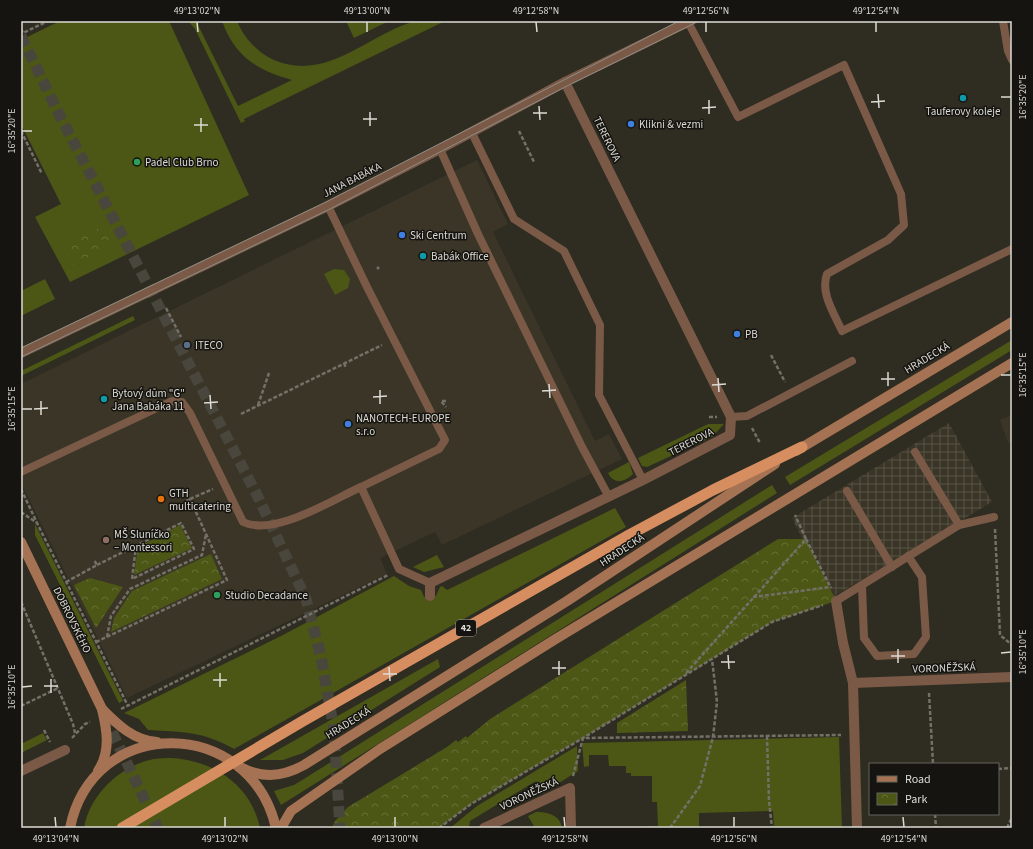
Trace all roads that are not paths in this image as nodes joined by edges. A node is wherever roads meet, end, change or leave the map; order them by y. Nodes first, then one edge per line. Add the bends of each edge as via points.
1 (1003, 21) edge
2 (689, 22) edge
3 (1012, 60) edge
4 (566, 82) junction
5 (472, 133) junction
6 (440, 149) junction
7 (328, 206) junction
8 (1012, 249) edge
9 (1012, 322) edge
10 (21, 352) edge
11 (852, 362) dead end
12 (1012, 363) edge
13 (731, 418) junction
14 (802, 447) junction
15 (915, 452) dead end
16 (21, 472) edge
17 (643, 480) junction
18 (361, 487) junction
19 (848, 491) dead end
20 (609, 497) junction
21 (994, 517) road end
22 (960, 525) junction
23 (21, 542) edge
24 (908, 556) junction
25 (892, 567) junction
26 (430, 583) junction
27 (862, 586) junction
28 (430, 596) dead end
29 (836, 601) joint
30 (1012, 677) edge
31 (853, 683) junction
32 (102, 709) junction
33 (165, 742) junction
34 (65, 750) dead end
35 (240, 767) junction
36 (21, 771) edge
37 (91, 782) junction
38 (70, 828) edge
39 (122, 828) edge
40 (276, 828) edge
41 (281, 828) edge
42 (484, 828) edge
43 (571, 828) edge
44 (857, 828) edge

1 - 3 lane
2 - 4 street, JANA BABÁKA
2 - 8 lane via 738,117 844,65 901,194 904,225 888,240 827,274 824,283 825,293 842,331
4 - 5 street, JANA BABÁKA
4 - 13 street, TEREROVA
5 - 6 street, JANA BABÁKA
5 - 17 lane via 514,219 564,251 600,325 599,395
6 - 7 street, JANA BABÁKA
6 - 20 lane via 478,234
7 - 10 street, JANA BABÁKA
7 - 18 lane via 445,440 439,449
9 - 14 main road, HRADECKÁ
11 - 13 lane via 747,416
12 - 41 main road via 561,636 380,749 291,811
13 - 17 street, TEREROVA via 730,435
14 - 35 main road, HRADECKÁ via 567,601 304,765 285,774 268,776 256,775
14 - 39 highway, 42 via 713,490 629,535 303,721
15 - 22 lane
16 - 18 lane via 172,401 182,402 190,413 243,522 259,526 282,524
17 - 20 street, TEREROVA
18 - 26 lane via 399,569
19 - 25 lane
20 - 26 street, TEREROVA
21 - 22 lane
22 - 24 lane
23 - 32 main road, DOBROVSKÉHO
24 - 25 lane
24 - 27 lane via 922,577 926,637 914,654 877,656 864,638
25 - 27 lane
26 - 28 street
27 - 29 lane
29 - 31 street
30 - 31 street, VORONĚŽSKÁ
31 - 44 street
32 - 33 main road, DOBROVSKÉHO via 130,734 150,741
32 - 37 main road, DOBROVSKÉHO via 107,745 101,767
33 - 35 main road via 202,746
33 - 37 main road via 138,748 125,754 104,768
34 - 36 street
35 - 40 main road via 252,778 263,795
37 - 38 main road via 75,809
42 - 43 street, VORONĚŽSKÁ via 570,788

